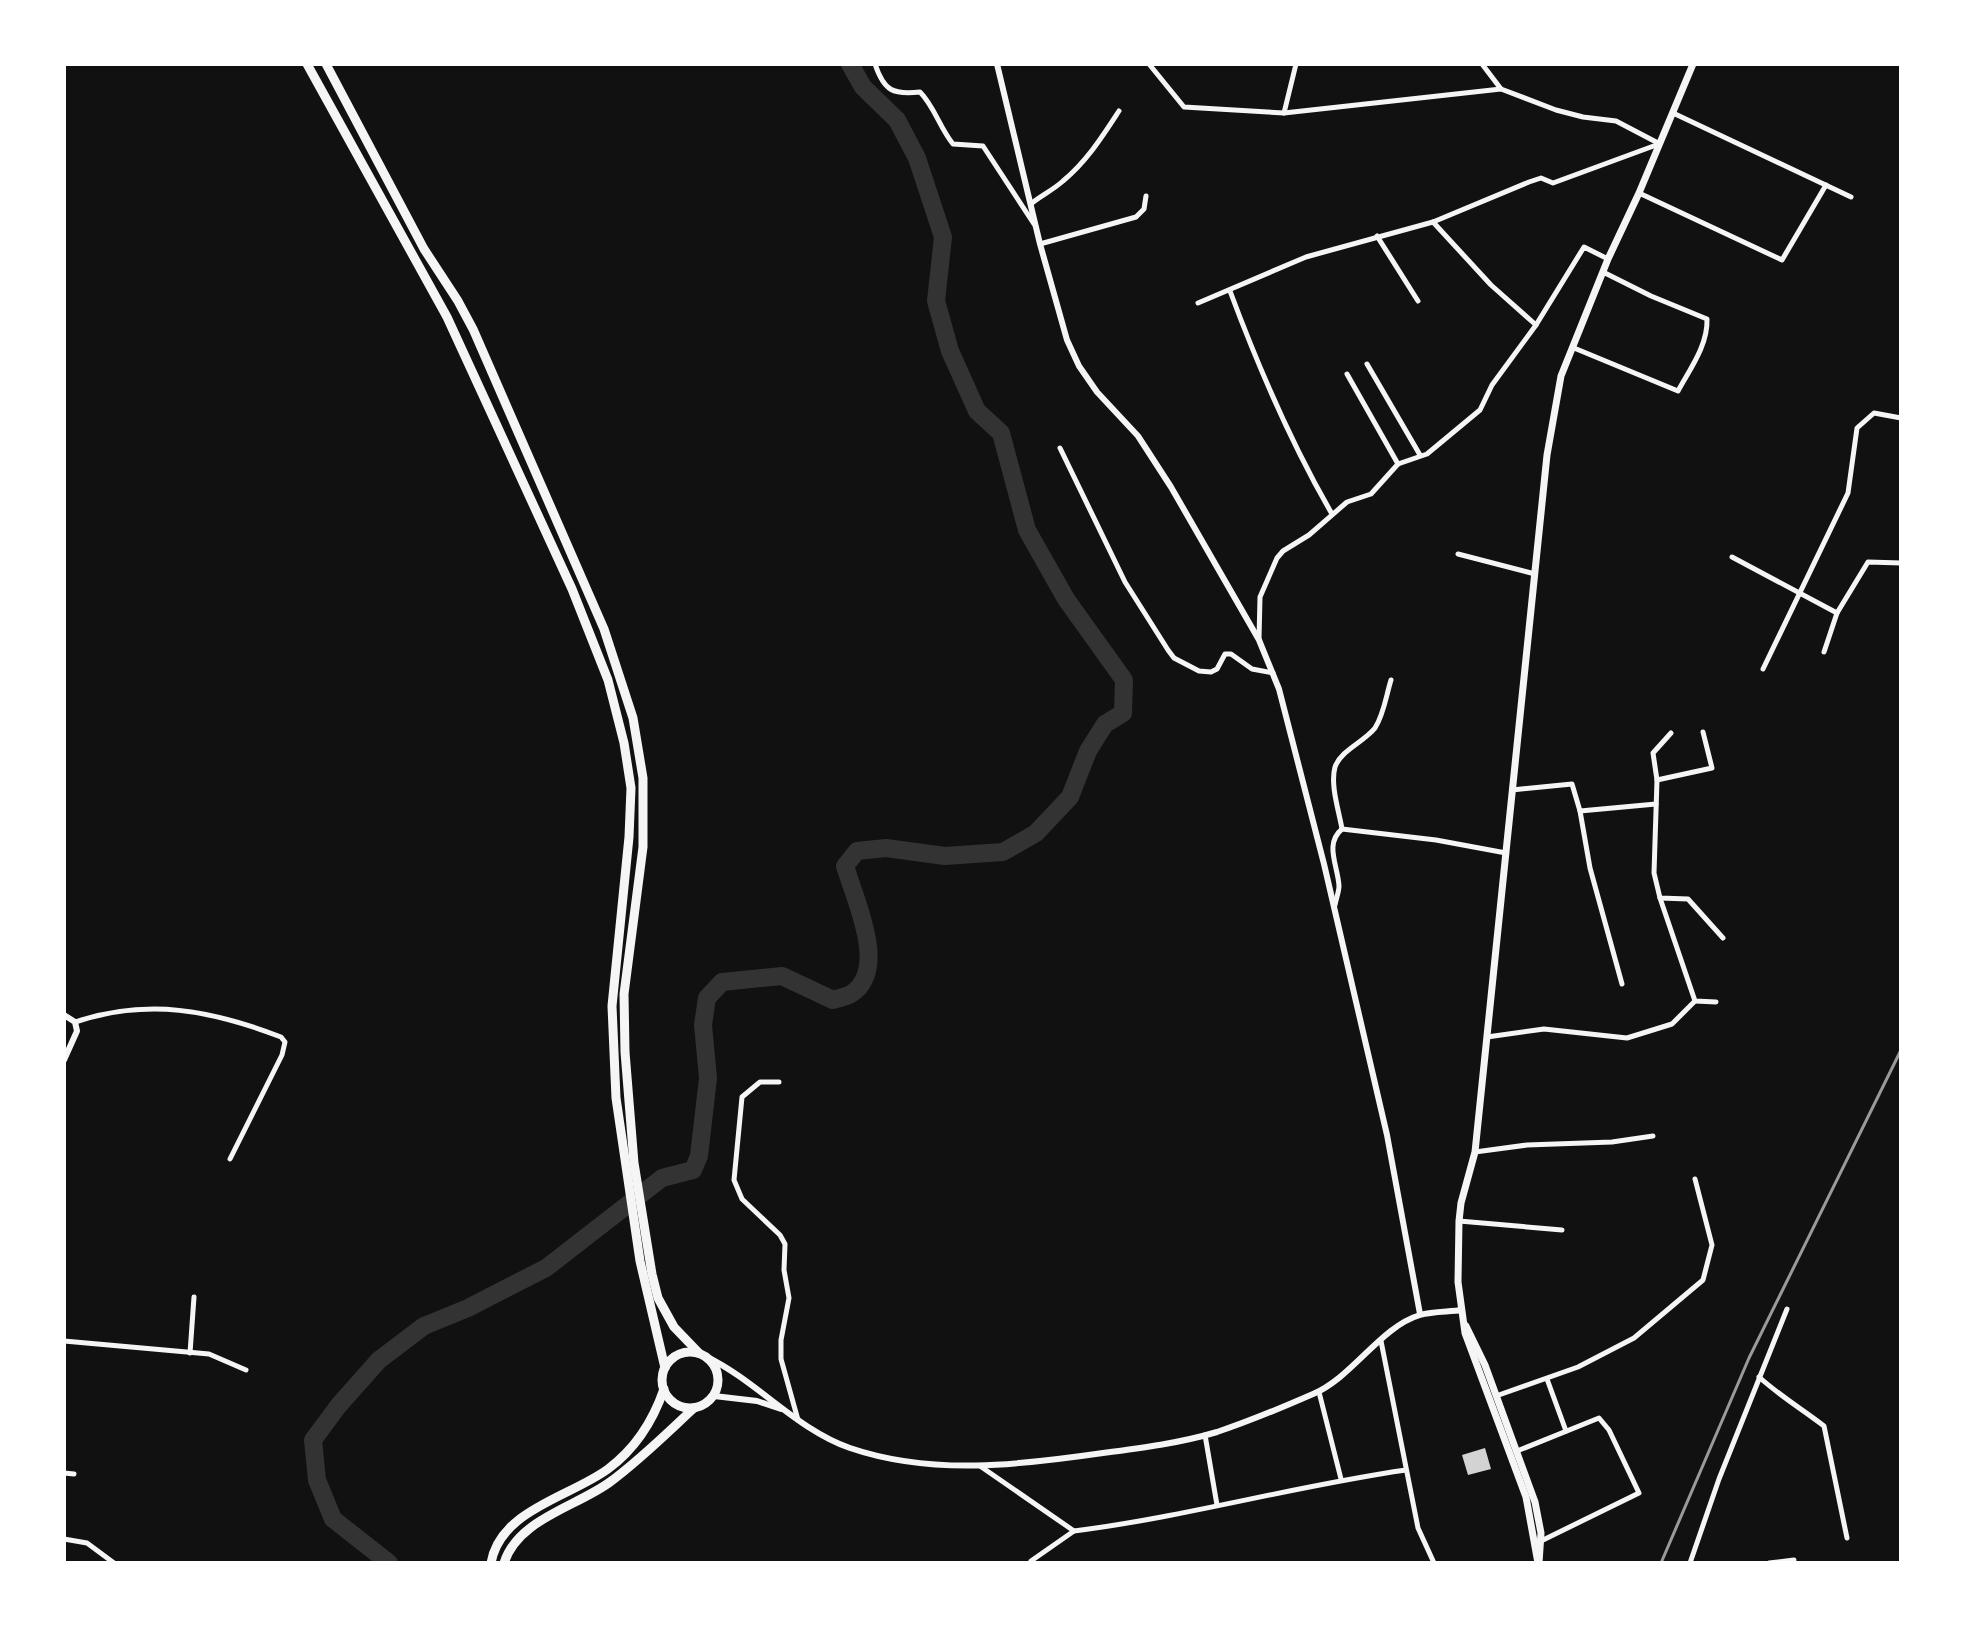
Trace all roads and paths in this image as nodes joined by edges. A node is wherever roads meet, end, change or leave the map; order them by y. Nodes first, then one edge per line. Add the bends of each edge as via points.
1 (307, 64) edge
2 (326, 64) edge
3 (875, 64) edge
4 (997, 64) edge
5 (1149, 64) edge
6 (1296, 64) edge
7 (1482, 64) edge
8 (1693, 64) edge
9 (1501, 89) junction
10 (1119, 111) dead end
11 (1284, 113) junction
12 (1673, 113) junction
13 (1659, 143) junction
14 (1826, 185) junction
15 (1639, 193) junction
16 (1146, 196) dead end
17 (1851, 197) dead end
18 (1032, 203) junction
19 (1433, 222) junction
20 (1035, 226) junction
21 (1377, 236) junction
22 (1040, 244) junction
23 (1608, 259) junction
24 (1603, 272) junction
25 (1230, 291) junction
26 (1418, 301) dead end
27 (1198, 303) dead end
28 (1536, 325) junction
29 (1574, 348) junction
30 (1367, 364) dead end
31 (1347, 374) dead end
32 (1901, 418) edge
33 (1060, 448) dead end
34 (1420, 455) junction
35 (1398, 464) junction
36 (1332, 514) junction
37 (1458, 554) dead end
38 (1732, 557) dead end
39 (1901, 563) edge
40 (1536, 574) junction
41 (1800, 592) junction
42 (1837, 613) junction
43 (1259, 640) junction
44 (1824, 652) dead end
45 (1763, 669) dead end
46 (1273, 673) junction
47 (1391, 680) dead end
48 (1703, 732) dead end
49 (1671, 733) dead end
50 (1657, 780) junction
51 (1512, 790) junction
52 (1656, 804) junction
53 (1580, 811) junction
54 (1342, 829) junction
55 (1506, 853) junction
56 (1660, 898) junction
57 (1333, 909) junction
58 (1723, 938) dead end
59 (1622, 984) dead end
60 (1695, 1001) junction
61 (1716, 1002) dead end
62 (64, 1015) edge
63 (75, 1022) junction
64 (1487, 1037) junction
65 (64, 1060) edge
66 (779, 1082) dead end
67 (1653, 1136) dead end
68 (1475, 1152) junction
69 (230, 1159) dead end
70 (1695, 1179) dead end
71 (632, 1181) junction
72 (636, 1210) junction
73 (1459, 1221) junction
74 (1562, 1230) dead end
75 (194, 1297) dead end
76 (1787, 1309) dead end
77 (1462, 1310) junction
78 (1420, 1314) junction
79 (1465, 1324) junction
80 (64, 1341) edge
81 (1381, 1341) junction
82 (190, 1353) junction
83 (703, 1355) junction
84 (665, 1368) junction
85 (246, 1370) dead end
86 (1759, 1377) junction
87 (1547, 1379) junction
88 (664, 1389) junction
89 (1319, 1392) junction
90 (714, 1396) junction
91 (1496, 1396) junction
92 (694, 1408) junction
93 (785, 1411) junction
94 (798, 1420) junction
95 (1566, 1431) junction
96 (1205, 1435) junction
97 (1517, 1451) junction
98 (979, 1466) junction
99 (1406, 1470) junction
100 (64, 1473) edge
101 (74, 1474) dead end
102 (1341, 1479) junction
103 (1217, 1505) junction
104 (1074, 1531) junction
105 (1847, 1538) dead end
106 (64, 1539) edge
107 (1541, 1541) junction
108 (1794, 1560) dead end
109 (1031, 1561) edge
110 (114, 1563) edge
111 (491, 1563) edge
112 (504, 1563) edge
113 (1434, 1563) edge
114 (1539, 1563) edge
115 (1690, 1563) edge
116 (1769, 1563) edge

1 - 71 highway via 447,317 608,680 631,788 612,1029 616,1098
2 - 71 highway via 424,249 473,329 625,689 640,753 644,810 624,1007
3 - 20 street via 885,85 899,94 920,92 926,98 953,144 983,146
4 - 18 street
5 - 11 street via 1184,107
6 - 11 street
7 - 9 street
8 - 12 main road
9 - 11 street
9 - 13 street via 1556,110 1616,121
10 - 18 street via 1093,151
12 - 13 main road
12 - 14 street
13 - 15 main road
13 - 19 street via 1553,183 1541,178 1529,182
14 - 15 street via 1782,260
14 - 17 street
15 - 23 main road
16 - 22 street via 1136,217
18 - 20 street
19 - 21 street
19 - 28 street
20 - 22 street
21 - 25 street via 1306,257
21 - 26 street
22 - 43 street via 1079,366 1138,436
23 - 24 main road
23 - 28 street via 1584,247
24 - 29 main road
24 - 29 street via 1707,319 1699,353 1678,391
25 - 27 street
25 - 36 street via 1299,457
28 - 34 street via 1480,410
29 - 40 main road via 1561,376 1547,455
30 - 34 street
31 - 35 street
32 - 41 street via 1874,413 1857,428 1848,493
33 - 46 street via 1125,582 1174,658 1211,672 1225,654 1231,654 1252,669
34 - 35 street
35 - 36 street via 1371,494
36 - 43 street via 1277,558 1260,597
37 - 40 street
38 - 41 street
39 - 42 street via 1868,562
40 - 51 main road
41 - 42 street
41 - 45 street
42 - 44 street
43 - 46 street
46 - 57 street
47 - 54 street via 1374,729 1336,766
48 - 50 street via 1712,768
49 - 50 street via 1653,753
50 - 52 street
51 - 53 street via 1572,784
51 - 55 main road
52 - 53 street
52 - 56 street via 1654,873
53 - 59 street
54 - 55 street
54 - 57 street via 1332,844 1339,885
55 - 64 main road
56 - 58 street via 1688,899
56 - 60 street
57 - 78 street via 1387,1135
60 - 61 street
60 - 64 street via 1672,1024 1627,1038 1544,1029
62 - 63 street
63 - 65 street via 77,1031
63 - 69 street via 165,1007 281,1037 282,1055
64 - 68 main road
66 - 94 street via 760,1082 742,1097 734,1180 742,1199 785,1244 789,1304 780,1350
67 - 68 street
68 - 73 main road
70 - 87 street via 1712,1245 1703,1280 1634,1338
71 - 72 highway
72 - 83 highway via 658,1298 674,1327
72 - 84 highway via 644,1283
73 - 74 street
73 - 77 main road
75 - 82 street
76 - 86 street
77 - 78 street
77 - 79 main road
78 - 81 street
79 - 91 main road
79 - 114 main road via 1470,1352 1526,1497
80 - 82 street
81 - 89 street
81 - 99 street
82 - 85 street via 209,1354
83 - 84 highway via 683,1352
83 - 90 highway via 717,1371
83 - 93 street via 763,1391
84 - 88 highway
86 - 105 street via 1824,1426
86 - 115 street
87 - 91 street
87 - 95 street
88 - 92 highway via 676,1404
88 - 111 highway via 643,1433 623,1456 584,1485 514,1523
89 - 96 street
89 - 102 street
90 - 92 highway
90 - 93 street
91 - 97 main road
92 - 112 highway via 608,1484 527,1530 510,1547
93 - 94 street
94 - 98 street via 821,1435 877,1455
95 - 97 street
95 - 107 street via 1599,1418 1639,1493
96 - 98 street via 1051,1461
96 - 103 street
97 - 107 main road
98 - 104 street
99 - 102 street
99 - 113 street via 1418,1528
100 - 101 street
102 - 103 street
103 - 104 street
104 - 109 street
106 - 110 street via 87,1543
107 - 114 main road
108 - 116 street

